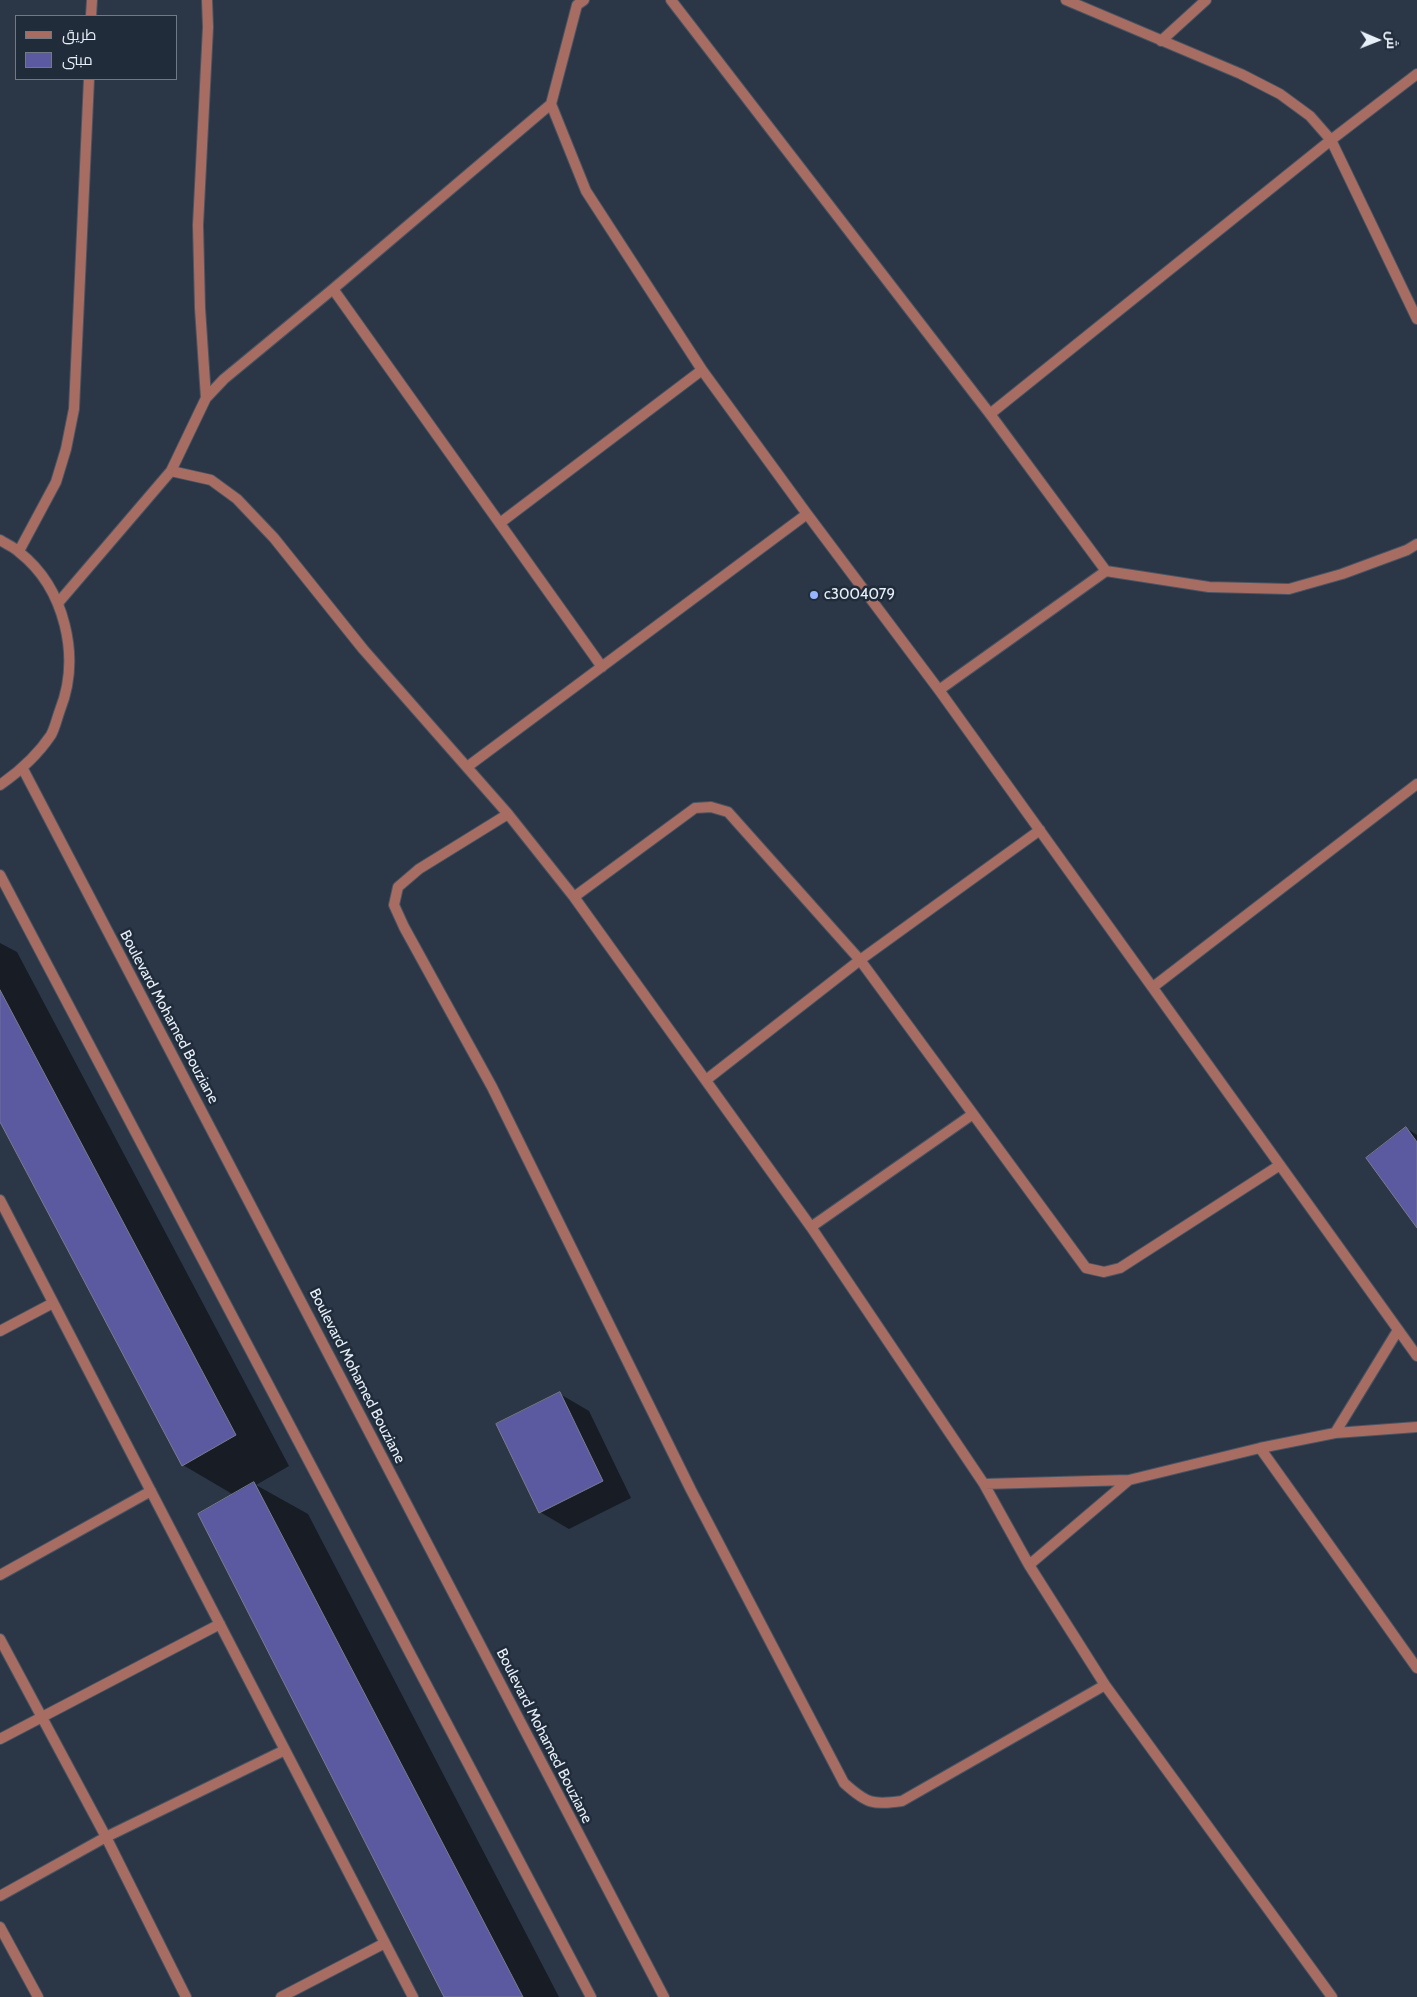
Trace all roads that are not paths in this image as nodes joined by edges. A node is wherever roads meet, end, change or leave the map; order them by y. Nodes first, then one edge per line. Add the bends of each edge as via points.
1 (92, 0) edge
2 (207, 0) edge
3 (671, 0) edge
4 (1066, 0) edge
5 (1206, 0) edge
6 (580, 2) edge
7 (91, 15) edge
8 (1161, 41) junction
9 (1417, 74) edge
10 (89, 80) edge
11 (551, 104) junction
12 (1332, 140) junction
13 (334, 289) junction
14 (1417, 319) edge
15 (702, 370) junction
16 (206, 398) junction
17 (990, 414) junction
18 (171, 471) junction
19 (807, 514) junction
20 (500, 524) junction
21 (0, 540) edge
22 (1417, 544) edge
23 (19, 551) junction
24 (1106, 571) junction
25 (58, 603) junction
26 (602, 667) junction
27 (939, 690) junction
28 (467, 767) junction
29 (23, 769) junction
30 (1417, 784) edge
31 (0, 785) edge
32 (508, 814) junction
33 (1040, 830) junction
34 (0, 875) edge
35 (574, 897) junction
36 (860, 960) junction
37 (1153, 987) junction
38 (706, 1080) junction
39 (973, 1114) junction
40 (1280, 1165) junction
41 (0, 1200) edge
42 (810, 1227) junction
43 (53, 1303) junction
44 (1398, 1330) junction
45 (0, 1331) edge
46 (1417, 1356) edge
47 (1417, 1427) edge
48 (1335, 1433) junction
49 (1260, 1448) junction
50 (1130, 1480) junction
51 (984, 1484) junction
52 (151, 1491) junction
53 (1029, 1565) junction
54 (0, 1575) edge
55 (220, 1624) junction
56 (0, 1639) edge
57 (1417, 1668) edge
58 (1104, 1685) junction
59 (42, 1718) junction
60 (0, 1739) edge
61 (285, 1750) junction
62 (106, 1837) junction
63 (0, 1896) edge
64 (0, 1927) edge
65 (385, 1943) junction
66 (38, 1997) edge
67 (186, 1997) edge
68 (281, 1997) edge
69 (413, 1997) edge
70 (591, 1997) edge
71 (664, 1997) edge
72 (1332, 1997) edge

1 - 7 street
2 - 16 street via 198,225
3 - 17 street
4 - 8 street
5 - 8 street
6 - 11 street
8 - 12 street via 1280,94 1310,116
9 - 12 street
10 - 23 street via 74,409 56,482
11 - 13 street
11 - 15 street via 586,191
12 - 14 street
12 - 17 street
13 - 16 street via 224,379
13 - 20 street
15 - 19 street
15 - 20 street
16 - 18 street
17 - 24 street
18 - 25 street
18 - 28 street via 211,480 237,499 274,538 363,649
19 - 26 street
19 - 27 street
20 - 26 street
21 - 23 street
22 - 24 street via 1342,574 1289,589 1209,587
23 - 25 street via 48,584
24 - 27 street
25 - 29 street via 70,647 67,692 51,734
26 - 28 street
27 - 33 street
28 - 32 street
29 - 31 street
29 - 71 street, Boulevard Mohamed Bouziane
30 - 37 street
32 - 35 street
32 - 58 street via 418,869 398,887 394,905 492,1087 691,1490 844,1784 859,1797 877,1804 902,1801
33 - 36 street
33 - 37 street
34 - 70 street
35 - 36 street via 695,808 711,807 728,812
35 - 38 street
36 - 38 street
36 - 39 street
37 - 40 street
38 - 42 street
39 - 40 street via 1086,1268 1104,1272 1120,1268
39 - 42 street
40 - 44 street
41 - 43 street
42 - 51 street
43 - 45 street
43 - 52 street
44 - 46 street
44 - 48 street
47 - 48 street
48 - 49 street
49 - 50 street
49 - 57 street
50 - 51 street
50 - 53 street
51 - 53 street
52 - 54 street
52 - 55 street
53 - 58 street
55 - 59 street
55 - 61 street
56 - 59 street
58 - 72 street
59 - 60 street
59 - 62 street
61 - 62 street
61 - 65 street
62 - 63 street
62 - 67 street
64 - 66 street
65 - 68 street
65 - 69 street

